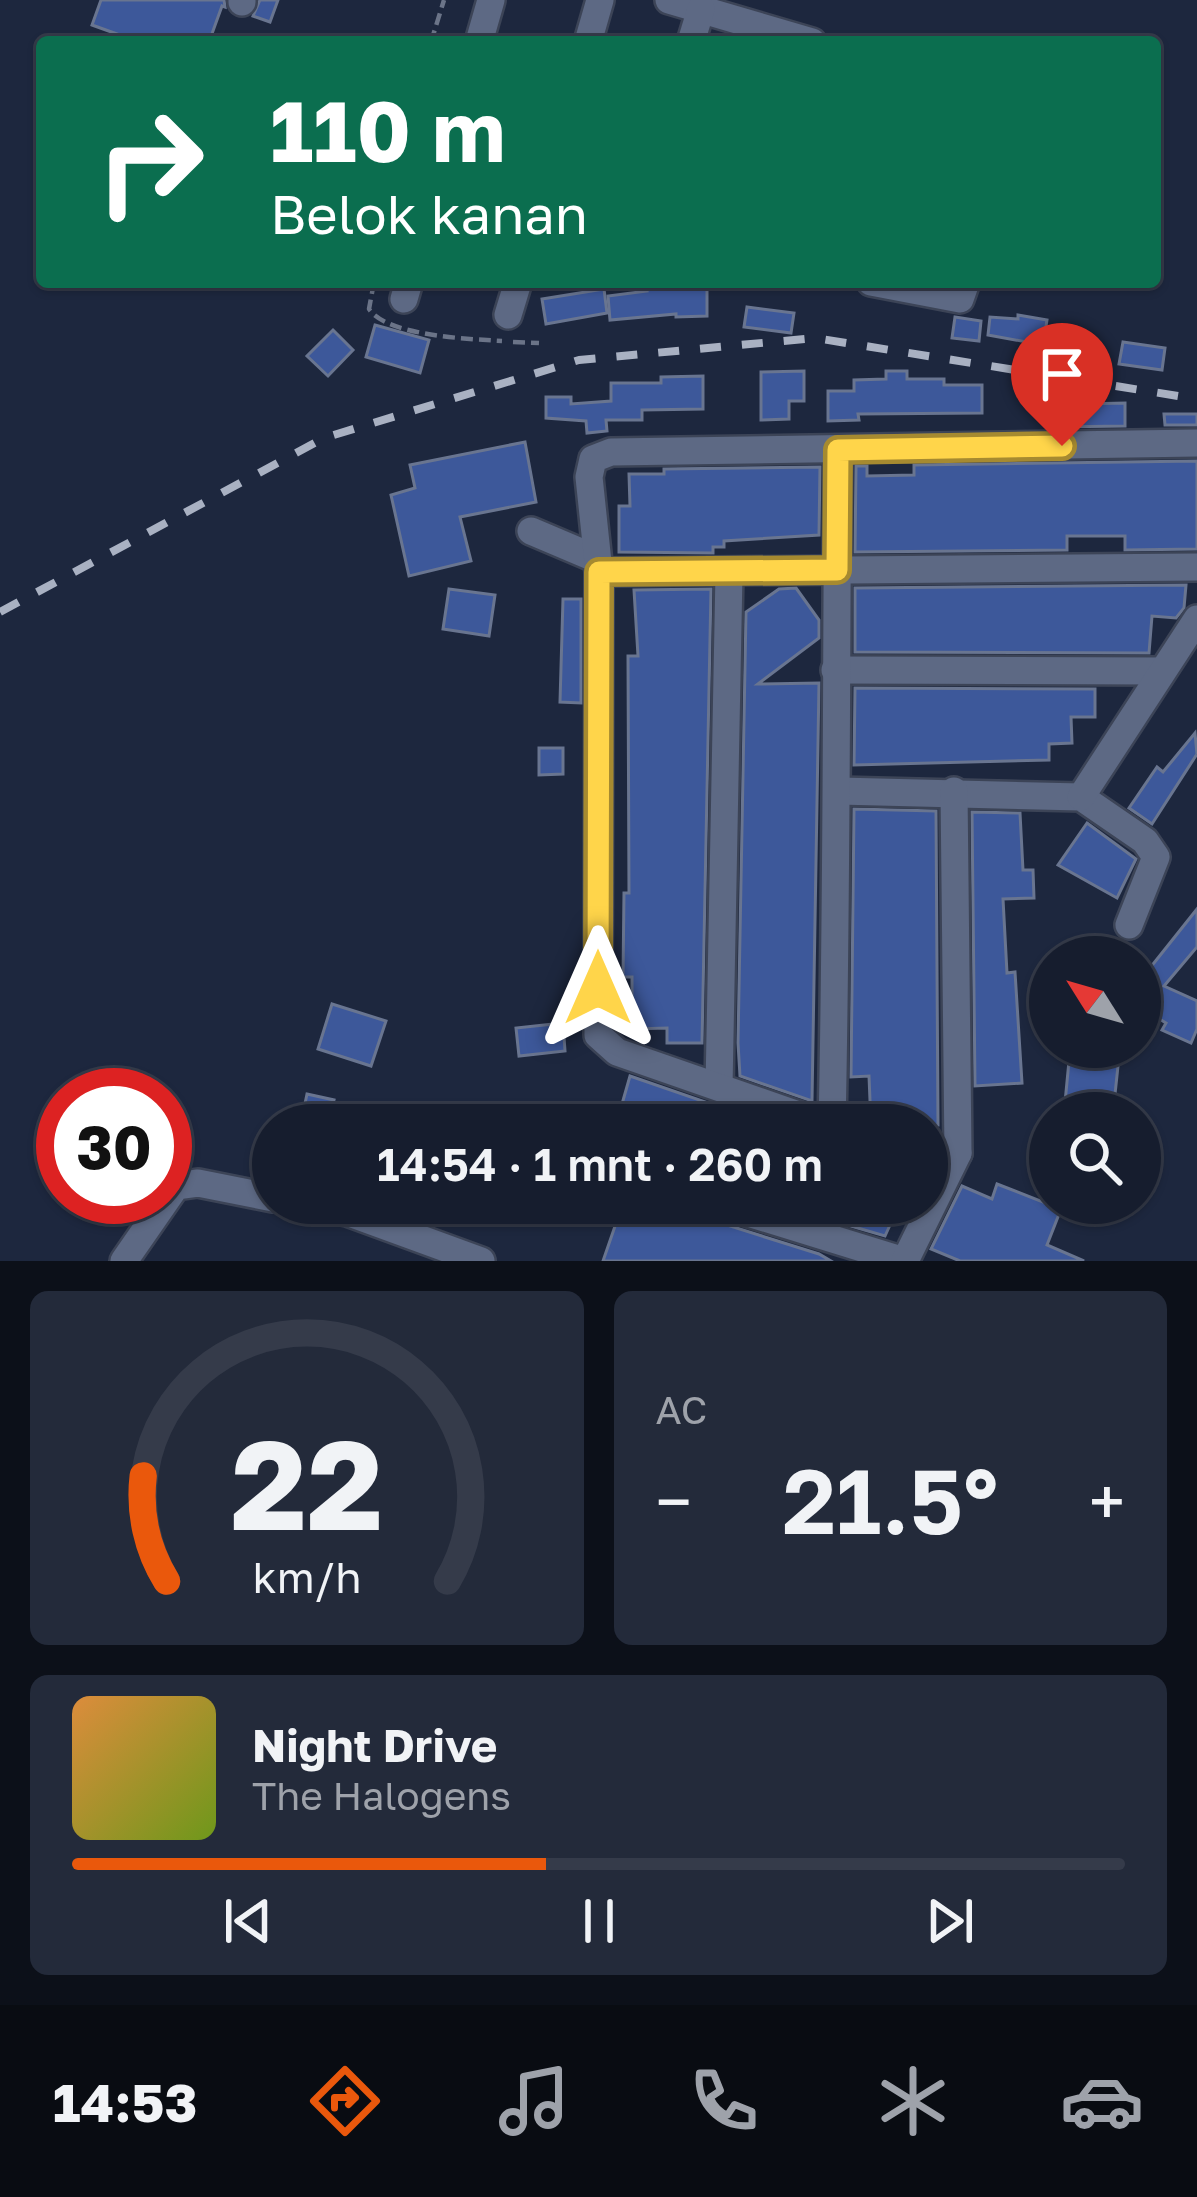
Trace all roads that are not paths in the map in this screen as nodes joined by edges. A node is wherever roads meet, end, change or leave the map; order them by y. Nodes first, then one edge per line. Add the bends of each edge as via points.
1 (491, 0) edge
2 (600, 0) edge
3 (669, 0) edge
4 (700, 9) junction
5 (481, 36) edge
6 (590, 36) edge
7 (693, 36) edge
8 (788, 36) edge
9 (516, 288) edge
10 (932, 288) edge
11 (963, 291) edge
12 (508, 315) dead end
13 (1197, 443) edge
14 (838, 450) junction
15 (531, 531) dead end
16 (598, 566) junction
17 (1197, 567) edge
18 (837, 570) junction
19 (729, 574) junction
20 (1197, 619) edge
21 (835, 670) junction
22 (1162, 671) junction
23 (839, 791) junction
24 (954, 791) junction
25 (1081, 797) junction
26 (1129, 925) dead end
27 (719, 1087) junction
28 (769, 1104) edge
29 (831, 1104) edge
30 (948, 1151) edge
31 (958, 1153) junction
32 (252, 1194) edge
33 (379, 1224) edge
34 (784, 1224) edge
35 (124, 1261) edge
36 (478, 1261) edge
37 (905, 1261) edge

1 - 5 street
2 - 6 street
3 - 4 street
4 - 7 street
4 - 8 street
9 - 12 street
10 - 11 street
13 - 14 street
14 - 16 street via 597,455 589,477
14 - 18 street
15 - 16 street
16 - 19 street
16 - 27 street via 598,1035 617,1052
17 - 18 street
18 - 19 street
18 - 21 street
19 - 27 street
20 - 22 street
21 - 22 street
21 - 23 street
22 - 25 street
23 - 24 street
23 - 29 street
24 - 25 street
24 - 31 street
25 - 26 street via 1156,857
27 - 28 street
30 - 31 street
31 - 37 street
32 - 35 street via 176,1186
33 - 36 street
34 - 37 street

